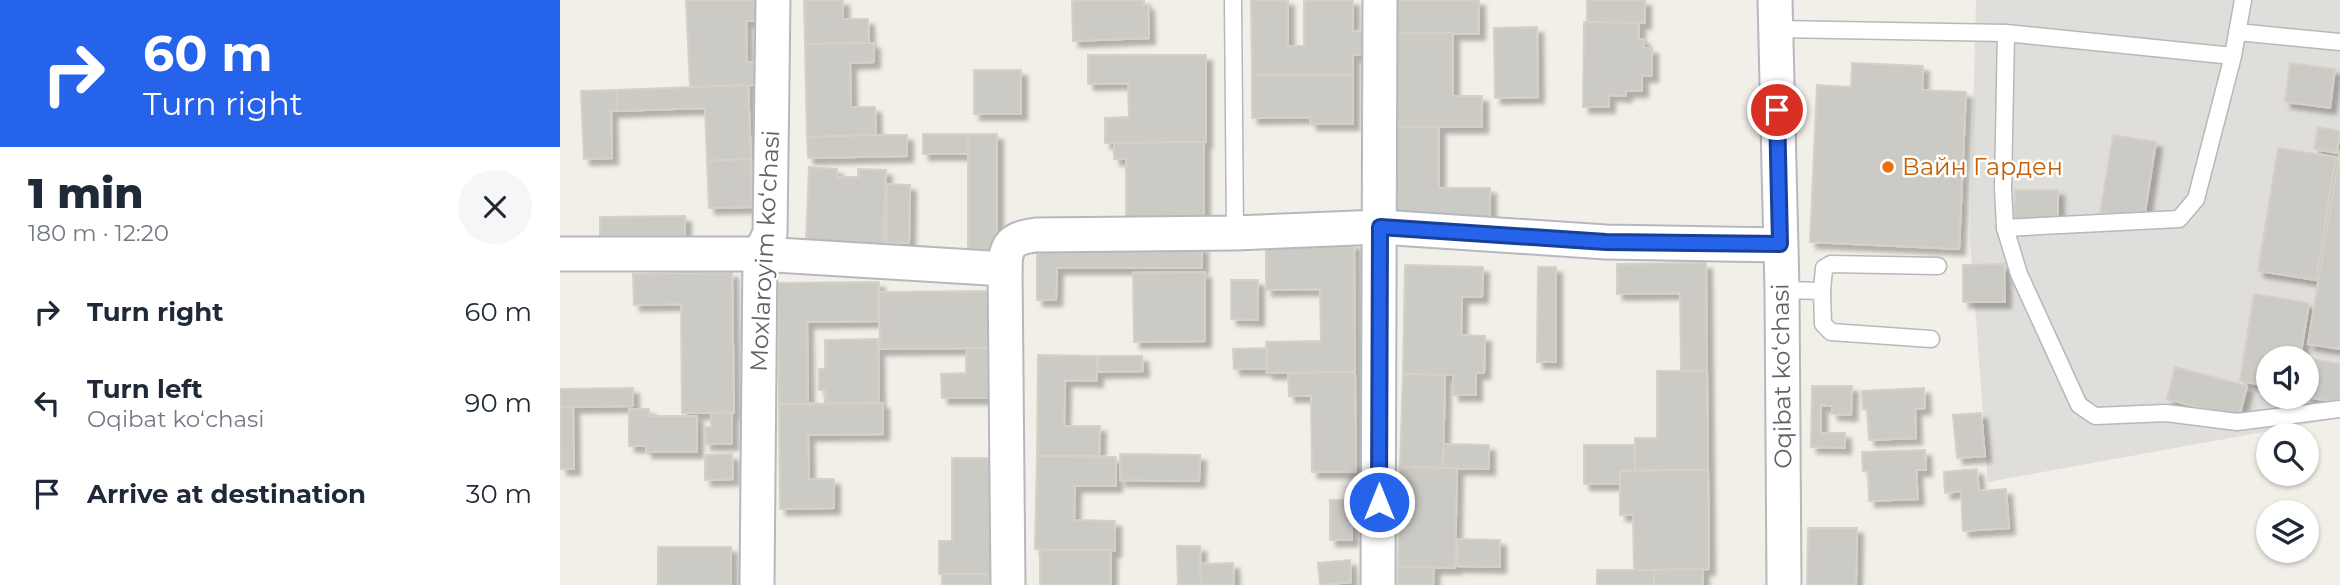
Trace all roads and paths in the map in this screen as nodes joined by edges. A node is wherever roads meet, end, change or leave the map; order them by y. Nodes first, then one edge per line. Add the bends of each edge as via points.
1 (773, 0) edge
2 (1233, 0) edge
3 (1380, 0) edge
4 (2243, 0) edge
5 (1775, 14) edge
6 (2238, 32) junction
7 (2006, 33) junction
8 (2340, 42) edge
9 (2233, 55) junction
10 (1380, 227) junction
11 (2005, 228) junction
12 (1236, 233) junction
13 (1780, 244) junction
14 (560, 254) edge
15 (760, 254) junction
16 (1938, 266) dead end
17 (1004, 269) junction
18 (1782, 290) junction
19 (1822, 291) junction
20 (1931, 339) dead end
21 (2340, 409) edge
22 (757, 585) edge
23 (1008, 585) edge
24 (1378, 585) edge
25 (1784, 585) edge

1 - 15 street, Moxlaroyim koʻchasi via 770,233
2 - 12 lane
3 - 10 street
4 - 6 lane
5 - 7 lane
5 - 13 street, Oqibat koʻchasi
6 - 8 lane
6 - 9 lane
7 - 9 lane
7 - 11 lane
9 - 11 lane via 2196,199 2179,219
10 - 12 street
10 - 13 street via 1606,242
10 - 24 street
11 - 21 lane via 2019,274 2080,405 2095,416 2166,413 2237,422
12 - 17 street via 1020,237 1007,249
13 - 18 street, Oqibat koʻchasi
14 - 15 street
15 - 17 street
15 - 22 street, Moxlaroyim koʻchasi
16 - 19 lane via 1831,264 1824,268
17 - 23 street
18 - 19 lane
18 - 25 street, Oqibat koʻchasi
19 - 20 lane via 1824,324 1831,332

